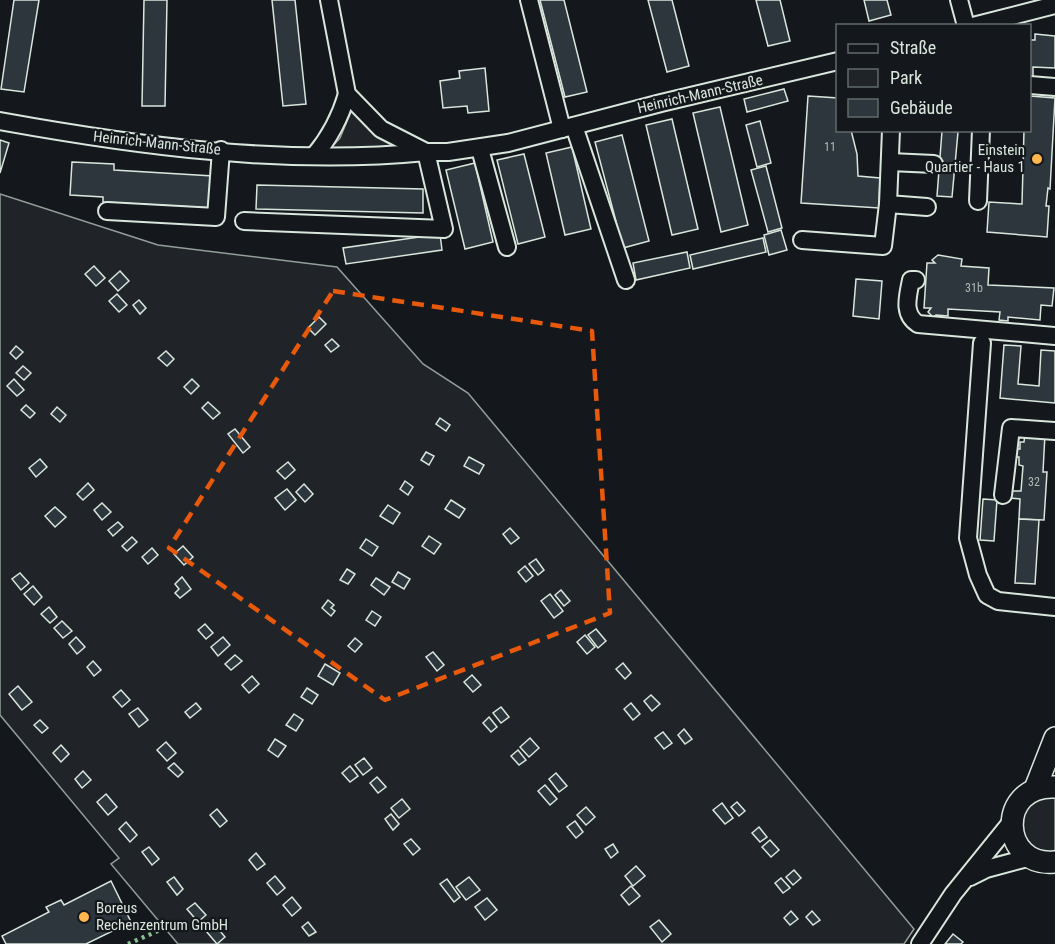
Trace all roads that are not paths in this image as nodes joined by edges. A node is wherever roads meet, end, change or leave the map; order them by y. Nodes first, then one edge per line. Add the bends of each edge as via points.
1 (330, 0) edge
2 (529, 0) edge
3 (959, 0) edge
4 (1055, 5) edge
5 (965, 24) edge
6 (981, 24) edge
7 (836, 61) edge
8 (1031, 85) edge
9 (1055, 87) edge
10 (347, 94) junction
11 (0, 121) edge
12 (568, 127) junction
13 (891, 132) edge
14 (981, 132) edge
15 (480, 149) junction
16 (221, 150) junction
17 (426, 152) junction
18 (314, 156) junction
19 (890, 162) junction
20 (934, 164) dead end
21 (978, 201) dead end
22 (888, 204) junction
23 (927, 207) dead end
24 (107, 211) dead end
25 (244, 221) dead end
26 (802, 240) dead end
27 (507, 247) dead end
28 (626, 280) dead end
29 (916, 280) dead end
30 (1055, 336) edge
31 (982, 343) dead end
32 (1055, 431) edge
33 (1003, 495) dead end
34 (1055, 607) edge
35 (1055, 738) edge
36 (1045, 788) edge
37 (1012, 820) junction
38 (1048, 862) edge
39 (966, 878) junction
40 (920, 944) edge

1 - 10 street
2 - 12 street
3 - 5 street
4 - 6 street
7 - 12 street, Heinrich-Mann-Straße
8 - 9 street
10 - 17 street via 381,129
10 - 18 street via 330,137
11 - 16 street, Heinrich-Mann-Straße
12 - 15 street, Heinrich-Mann-Straße
12 - 28 street
13 - 19 street
14 - 21 street
15 - 17 street, Heinrich-Mann-Straße
15 - 27 street
16 - 18 street, Heinrich-Mann-Straße
16 - 24 street via 216,217
17 - 18 street, Heinrich-Mann-Straße
17 - 25 street via 444,230
19 - 20 street
19 - 22 street
22 - 23 street
22 - 26 street via 883,246
29 - 30 street via 911,280 907,306 909,316 918,324
31 - 34 street via 968,538 978,575 987,595 999,602
32 - 33 street via 1011,428
35 - 36 main road
36 - 37 main road via 1019,802
37 - 38 main road via 1014,838 1024,852
37 - 39 street
38 - 39 street via 986,869
39 - 40 street via 948,916

